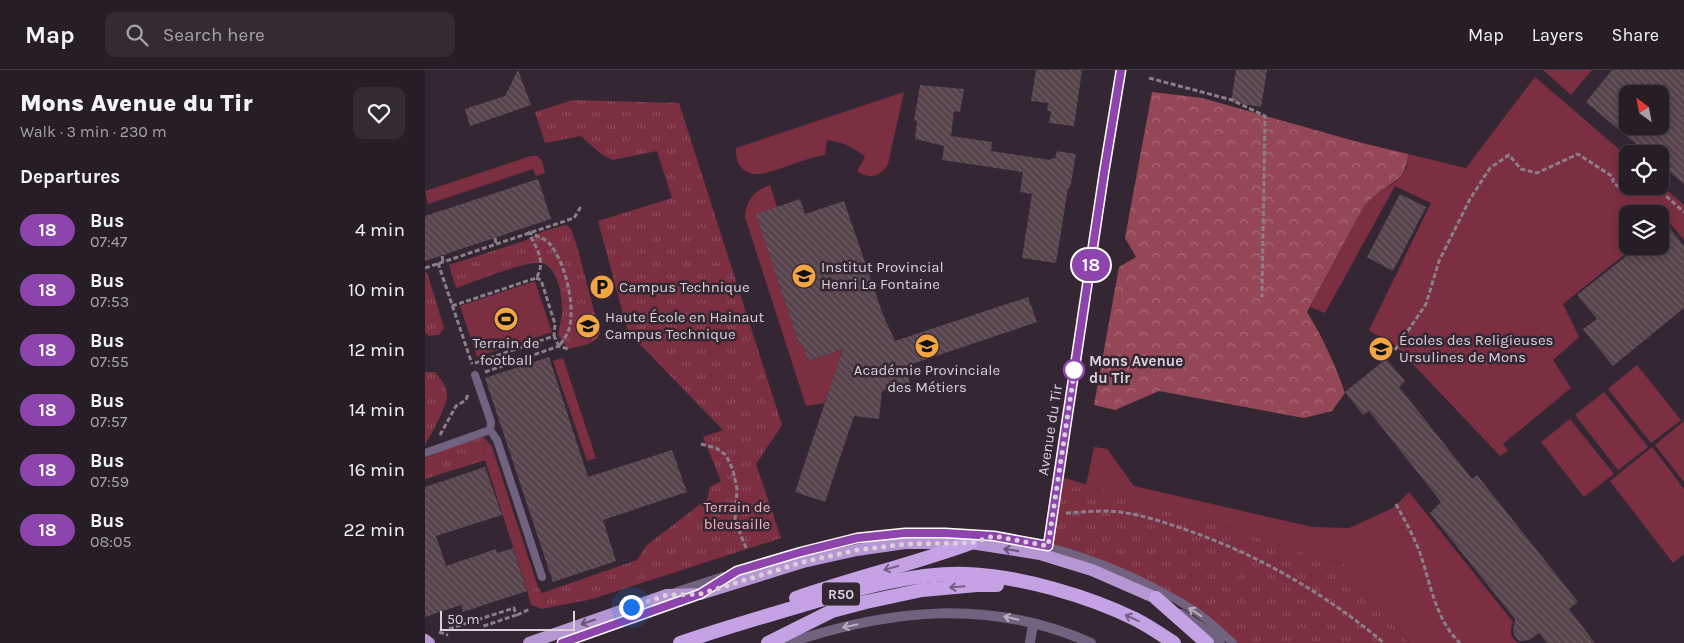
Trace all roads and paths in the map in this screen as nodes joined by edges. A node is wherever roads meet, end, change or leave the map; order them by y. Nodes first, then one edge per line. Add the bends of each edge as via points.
1 (1121, 70) edge
2 (1149, 78) dead end
3 (1619, 187) edge
4 (1665, 195) edge
5 (583, 205) dead end
6 (1684, 212) edge
7 (527, 232) junction
8 (495, 238) dead end
9 (497, 243) junction
10 (442, 256) dead end
11 (443, 261) junction
12 (438, 263) junction
13 (425, 268) edge
14 (536, 278) junction
15 (1262, 297) dead end
16 (452, 306) junction
17 (554, 336) junction
18 (559, 346) junction
19 (569, 350) dead end
20 (1395, 350) dead end
21 (472, 364) junction
22 (475, 375) junction
23 (490, 430) junction
24 (701, 444) dead end
25 (425, 453) edge
26 (1054, 504) junction
27 (1396, 504) dead end
28 (994, 536) junction
29 (971, 543) junction
30 (747, 550) dead end
31 (1044, 550) junction
32 (737, 571) junction
33 (542, 577) dead end
34 (1041, 586) junction
35 (700, 594) junction
36 (667, 595) junction
37 (1155, 598) junction
38 (529, 609) dead end
39 (516, 615) junction
40 (1033, 624) junction
41 (481, 626) dead end
42 (449, 629) dead end
43 (719, 630) junction
44 (425, 640) edge
45 (429, 643) edge
46 (529, 643) edge
47 (562, 643) edge
48 (680, 643) edge
49 (768, 643) edge
50 (789, 643) edge
51 (1030, 643) edge
52 (1091, 643) edge
53 (1174, 643) edge
54 (1207, 643) edge
55 (1220, 643) edge
56 (1233, 643) edge
57 (1384, 643) edge
58 (1460, 643) edge

1 - 26 street, Avenue du Tir
2 - 15 path via 1232,100 1265,116
3 - 20 path via 1613,183 1613,177 1578,154 1537,172 1521,168 1509,156 1491,168 1470,199 1439,261 1426,304
4 - 6 path
5 - 7 path via 574,218
7 - 9 path
7 - 14 path via 539,251 541,271
7 - 18 path via 548,242 565,276 572,315 569,330
8 - 9 path
9 - 11 path
10 - 11 path
11 - 12 path
12 - 13 path
12 - 16 path
14 - 16 path
14 - 17 path via 541,280 555,324
16 - 21 path
17 - 18 path
17 - 21 path
18 - 19 path
18 - 22 path
21 - 22 path
22 - 23 lane via 491,422
22 - 25 path via 466,400 456,406 438,438
23 - 25 lane
23 - 33 lane via 497,440
24 - 30 path via 726,455 733,470 737,489 735,521
26 - 31 street, Avenue du Tir
26 - 57 path via 1064,513 1109,511 1135,515 1227,545 1329,600
27 - 58 path via 1421,556 1435,604
28 - 29 lane
28 - 31 lane
28 - 32 lane via 921,533 857,538
31 -> 29 main road
29 - 35 main road via 905,544 857,550 803,562
29 -> 43 highway via 771,606
31 - 37 main road
56 -> 31 lane via 1196,612 1139,579 1095,561
32 - 35 lane
32 - 36 lane
34 - 43 highway, R50 via 966,574 921,578 865,587
34 -> 49 highway via 977,585 922,590 832,611
53 -> 34 highway, R50 via 1136,620 1090,600
35 - 36 main road
35 - 47 street
36 -> 46 main road
37 - 54 highway
37 - 55 street via 1210,633
38 - 39 path
39 - 41 path
39 - 42 path via 514,608
40 -> 50 street via 969,613 927,613 851,626
40 - 51 street
40 - 52 street
43 - 48 highway, R50
44 - 45 main road

